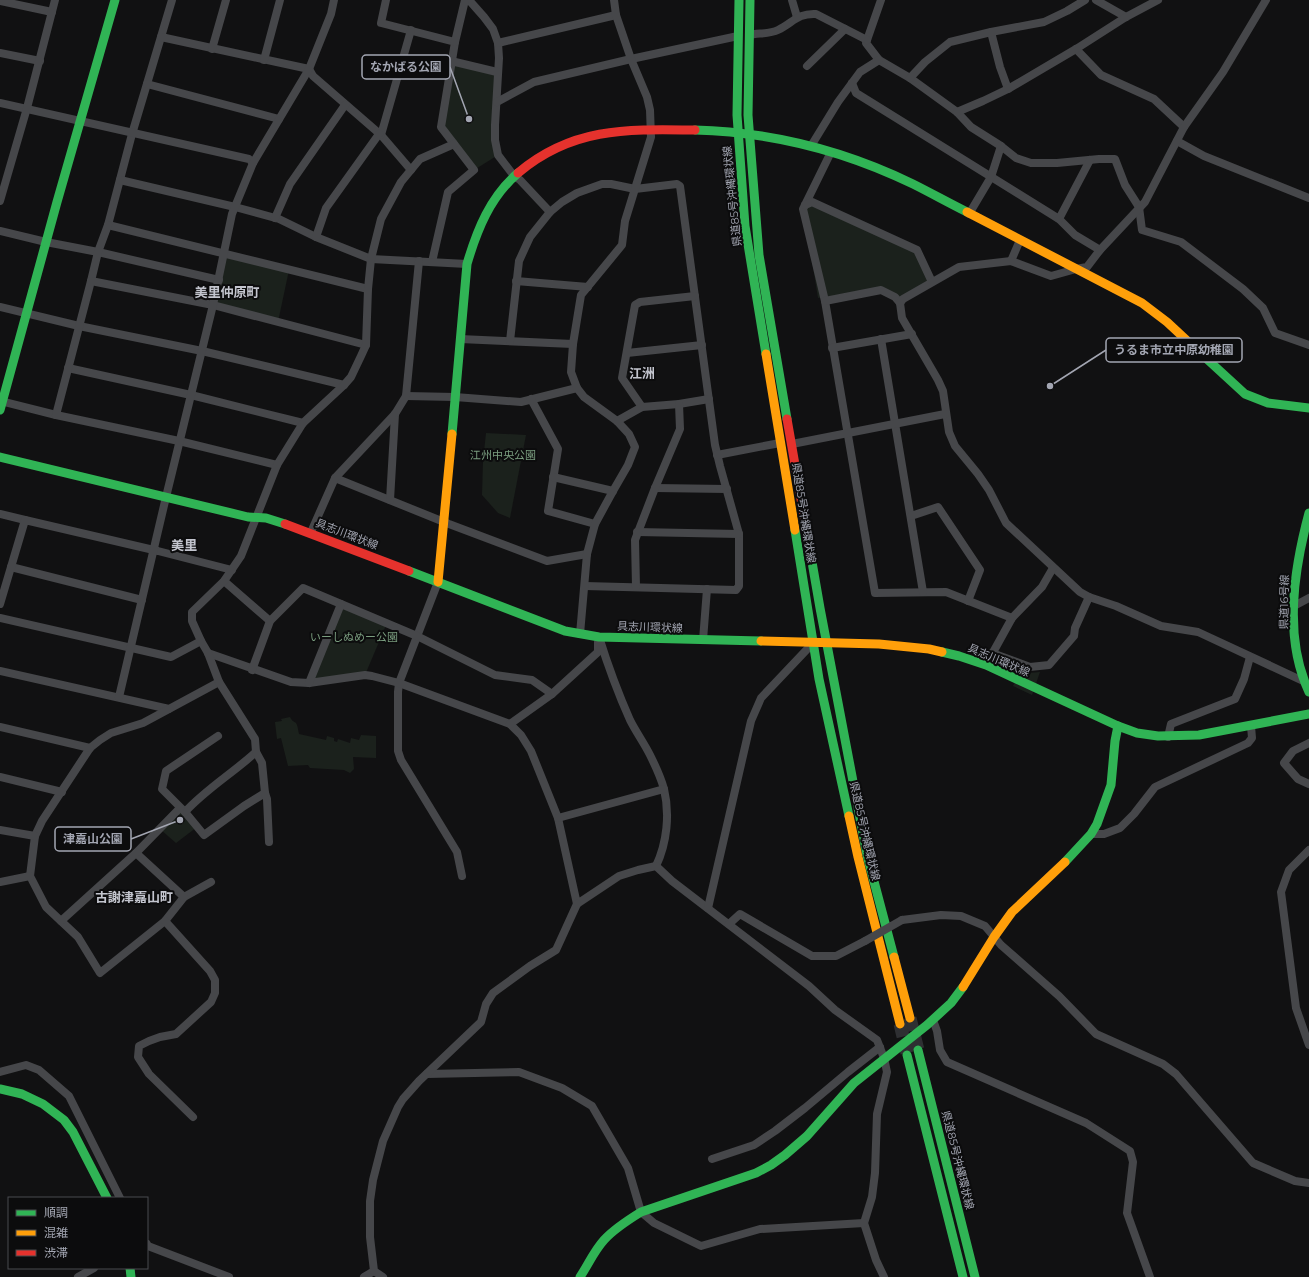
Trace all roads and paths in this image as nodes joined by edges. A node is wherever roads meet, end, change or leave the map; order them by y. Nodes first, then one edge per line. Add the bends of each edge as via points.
1 (55, 0) edge
2 (115, 0) edge
3 (172, 0) edge
4 (226, 0) edge
5 (280, 0) edge
6 (334, 0) edge
7 (386, 0) edge
8 (465, 0) edge
9 (469, 0) edge
10 (614, 0) edge
11 (739, 0) edge
12 (750, 0) edge
13 (792, 0) edge
14 (881, 0) edge
15 (1085, 0) edge
16 (1096, 0) edge
17 (1158, 0) edge
18 (1266, 0) edge
19 (0, 1) edge
20 (52, 12) junction
21 (616, 15) junction
22 (797, 17) junction
23 (1126, 17) junction
24 (845, 29) junction
25 (411, 30) junction
26 (991, 32) junction
27 (749, 35) junction
28 (738, 36) junction
29 (161, 37) junction
30 (867, 40) junction
31 (455, 42) junction
32 (498, 43) junction
33 (212, 49) junction
34 (1076, 49) junction
35 (0, 53) edge
36 (631, 59) junction
37 (264, 60) junction
38 (879, 60) junction
39 (40, 61) junction
40 (451, 61) junction
41 (807, 66) dead end
42 (309, 69) junction
43 (498, 72) junction
44 (910, 78) junction
45 (852, 82) junction
46 (147, 84) junction
47 (1008, 89) junction
48 (497, 102) junction
49 (0, 103) edge
50 (345, 105) junction
51 (27, 108) junction
52 (957, 112) junction
53 (279, 118) junction
54 (81, 122) junction
55 (1184, 127) junction
56 (651, 130) junction
57 (737, 133) junction
58 (132, 134) junction
59 (380, 135) junction
60 (750, 135) junction
61 (1177, 141) junction
62 (454, 144) junction
63 (811, 146) junction
64 (1001, 146) junction
65 (831, 152) junction
66 (1090, 160) junction
67 (253, 164) junction
68 (411, 170) junction
69 (514, 176) junction
70 (991, 177) junction
71 (120, 180) junction
72 (635, 189) junction
73 (1309, 198) edge
74 (0, 201) edge
75 (805, 205) junction
76 (235, 207) junction
77 (1139, 207) junction
78 (550, 212) junction
79 (969, 214) junction
80 (276, 218) junction
81 (1059, 219) junction
82 (108, 226) junction
83 (0, 231) edge
84 (316, 237) junction
85 (1020, 240) junction
86 (46, 242) junction
87 (1100, 250) junction
88 (98, 252) junction
89 (225, 255) junction
90 (371, 259) junction
91 (419, 261) junction
92 (1011, 261) junction
93 (432, 262) junction
94 (467, 264) junction
95 (1076, 269) junction
96 (219, 280) junction
97 (91, 281) junction
98 (516, 281) junction
99 (932, 282) junction
100 (588, 287) junction
101 (368, 289) junction
102 (695, 296) junction
103 (825, 301) junction
104 (900, 303) junction
105 (213, 306) junction
106 (0, 307) edge
107 (27, 313) junction
108 (79, 326) junction
109 (912, 334) junction
110 (460, 339) junction
111 (881, 339) junction
112 (510, 341) junction
113 (573, 344) junction
114 (366, 345) junction
115 (702, 345) junction
116 (1309, 345) edge
117 (832, 348) junction
118 (202, 351) junction
119 (627, 353) junction
120 (68, 368) junction
121 (344, 384) junction
122 (577, 388) junction
123 (191, 395) junction
124 (406, 396) junction
125 (454, 396) junction
126 (531, 399) junction
127 (709, 399) junction
128 (1, 404) edge
129 (679, 404) junction
130 (642, 408) junction
131 (1309, 408) edge
132 (395, 414) junction
133 (945, 414) junction
134 (56, 415) junction
135 (617, 421) junction
136 (303, 423) junction
137 (895, 423) junction
138 (848, 432) junction
139 (180, 441) junction
140 (780, 443) junction
141 (792, 444) junction
142 (717, 455) junction
143 (0, 457) edge
144 (277, 465) junction
145 (553, 477) junction
146 (335, 478) junction
147 (655, 488) junction
148 (726, 489) junction
149 (613, 491) junction
150 (166, 497) junction
151 (390, 500) junction
152 (1309, 513) edge
153 (0, 514) edge
154 (911, 516) junction
155 (256, 517) junction
156 (25, 520) junction
157 (443, 522) junction
158 (595, 524) junction
159 (311, 532) junction
160 (637, 532) junction
161 (739, 534) junction
162 (154, 550) junction
163 (587, 554) junction
164 (11, 567) junction
165 (1053, 568) junction
166 (232, 570) junction
167 (224, 581) junction
168 (438, 582) junction
169 (585, 586) junction
170 (636, 587) junction
171 (707, 589) junction
172 (924, 592) junction
173 (1089, 597) junction
174 (1309, 598) edge
175 (142, 600) junction
176 (968, 601) junction
177 (0, 604) edge
178 (341, 604) junction
179 (1294, 606) junction
180 (0, 618) edge
181 (1012, 618) junction
182 (270, 621) junction
183 (580, 634) junction
184 (417, 636) junction
185 (599, 637) junction
186 (703, 640) junction
187 (201, 641) junction
188 (813, 643) junction
189 (827, 644) junction
190 (131, 648) junction
191 (208, 653) junction
192 (992, 653) junction
193 (1250, 657) junction
194 (986, 666) junction
195 (252, 670) junction
196 (0, 671) edge
197 (1303, 681) junction
198 (219, 682) junction
199 (309, 683) junction
200 (399, 683) junction
201 (1309, 692) edge
202 (552, 694) junction
203 (119, 697) junction
204 (169, 709) junction
205 (1309, 714) edge
206 (510, 724) junction
207 (1118, 726) junction
208 (1251, 726) junction
209 (0, 727) edge
210 (218, 736) dead end
211 (1168, 737) junction
212 (1309, 743) edge
213 (90, 748) junction
214 (256, 752) junction
215 (0, 777) edge
216 (1309, 784) edge
217 (664, 789) junction
218 (62, 792) junction
219 (265, 793) junction
220 (182, 810) junction
221 (558, 818) junction
222 (0, 830) edge
223 (1091, 834) junction
224 (35, 836) junction
225 (269, 842) dead end
226 (1309, 850) edge
227 (136, 853) junction
228 (656, 866) junction
229 (30, 876) junction
230 (462, 876) dead end
231 (0, 882) edge
232 (211, 882) dead end
233 (184, 897) junction
234 (577, 904) junction
235 (708, 908) junction
236 (61, 921) junction
237 (165, 921) junction
238 (729, 924) junction
239 (994, 937) junction
240 (910, 1018) tunnel mouth
241 (933, 1020) junction
242 (900, 1024) tunnel mouth
243 (1309, 1045) edge
244 (880, 1048) junction
245 (918, 1050) tunnel mouth
246 (907, 1055) tunnel mouth
247 (884, 1058) junction
248 (0, 1072) edge
249 (426, 1074) junction
250 (0, 1088) edge
251 (193, 1118) dead end
252 (712, 1158) dead end
253 (1309, 1183) edge
254 (107, 1197) edge
255 (120, 1197) edge
256 (641, 1212) junction
257 (864, 1223) junction
258 (148, 1246) edge
259 (92, 1269) edge
260 (374, 1271) junction
261 (78, 1277) edge
262 (229, 1277) edge
263 (364, 1277) edge
264 (383, 1277) edge
265 (580, 1277) edge
266 (884, 1277) edge
267 (964, 1277) edge
268 (975, 1277) edge
269 (1150, 1277) edge

1 - 20 street
2 - 54 main road
3 - 29 street
4 - 33 street
5 - 37 street
6 - 42 street
7 - 25 street via 381,22
8 - 31 street
9 - 32 street via 493,29
10 - 21 street
11 - 28 main road, 県道85号沖縄環状線
12 - 27 main road, 県道85号沖縄環状線
13 - 22 street
14 - 30 street
15 - 26 street via 1044,22
16 - 23 street
17 - 23 street
18 - 55 street via 1223,72
19 - 20 street
20 - 39 street
21 - 32 street
21 - 36 street
22 - 24 street via 816,14
22 - 27 street via 777,30
23 - 34 street
24 - 30 street
24 - 41 street
25 - 31 street
25 - 59 street
26 - 44 street via 950,42
26 - 47 street
27 - 60 main road, 県道85号沖縄環状線
28 - 36 street
28 - 57 main road, 県道85号沖縄環状線
29 - 33 street
29 - 46 street
30 - 38 street via 866,43
31 - 40 street
32 - 43 street
33 - 37 street
34 - 47 street
34 - 55 street via 1101,75 1154,99
35 - 39 street
36 - 48 street via 534,82
36 - 56 street via 648,97
37 - 42 street
38 - 44 street
38 - 45 street via 860,72
39 - 51 street
40 - 43 street
40 - 62 street via 441,127
42 - 50 street via 313,76
42 - 53 street
43 - 48 street
44 - 52 street
45 - 63 street
45 - 70 street via 856,93
46 - 53 street
46 - 58 street
47 - 52 street
48 - 69 street via 495,140 498,155
49 - 51 street
50 - 59 street
50 - 80 street via 290,184
51 - 54 street
51 - 74 street
52 - 64 street via 971,127
53 - 67 street
54 - 58 street
54 - 86 main road
55 - 61 street
56 - 57 main road
56 - 69 main road via 598,134 566,142 539,156
56 - 72 street
57 - 60 main road
57 - 140 main road, 県道85号沖縄環状線 via 745,226
58 - 67 street via 249,159
58 - 71 street
59 - 68 street
59 - 84 street via 326,208
60 - 63 main road
60 - 141 main road, 県道85号沖縄環状線 via 759,256
61 - 73 street via 1204,156
61 - 77 street via 1145,202
62 - 68 street via 420,159
62 - 93 street via 474,170 448,192
63 - 65 main road
64 - 66 street via 1016,158 1032,163
64 - 70 street
65 - 75 street
65 - 79 main road via 883,170
66 - 77 street via 1115,159 1125,185
66 - 81 street
67 - 76 street
68 - 90 street via 401,182 381,219
69 - 78 street
69 - 94 main road via 485,213 474,237
70 - 79 street
70 - 81 street
71 - 76 street
71 - 82 street
72 - 78 street via 611,184 593,186 562,202
72 - 100 street via 625,221 622,245
72 - 102 street via 677,184 680,186
75 - 99 street via 812,202 917,250
75 - 103 street via 803,210
76 - 80 street
76 - 89 street
77 - 87 street
77 - 116 street via 1142,230 1181,242 1243,289 1263,308 1275,333
78 - 98 street via 530,236 524,248
79 - 85 main road
80 - 84 street
81 - 87 street via 1075,235
82 - 88 street
82 - 89 street
83 - 86 street
84 - 90 street
85 - 92 street
85 - 95 main road
86 - 88 street
86 - 107 main road
87 - 95 street via 1087,267
88 - 96 street
88 - 97 street
89 - 96 street
89 - 101 street
90 - 91 street
90 - 101 street
91 - 93 street
91 - 124 street
92 - 95 street via 1051,276
92 - 99 street via 959,267
93 - 94 street
94 - 110 main road
95 - 131 main road via 1124,293 1154,312 1250,397 1270,404
96 - 105 street
97 - 105 street
97 - 108 street
98 - 100 street
98 - 112 street
99 - 104 street
100 - 113 street via 581,295
101 - 114 street
102 - 115 street
102 - 119 street via 640,302 635,305
103 - 104 street via 881,290 895,297
103 - 117 street
104 - 109 street via 902,318
105 - 114 street
105 - 118 street
106 - 107 street
107 - 108 street
107 - 128 main road
108 - 118 street
108 - 120 street
109 - 111 street
109 - 133 street via 943,391
110 - 112 street
110 - 125 main road
111 - 117 street
111 - 137 street
112 - 113 street
113 - 122 street via 571,372
114 - 121 street
115 - 119 street
115 - 127 street
117 - 138 street
118 - 121 street
118 - 123 street
119 - 130 street via 622,378
120 - 123 street
120 - 134 street
121 - 136 street
122 - 126 street
122 - 135 street via 584,398
123 - 136 street
123 - 139 street
124 - 125 street
124 - 132 street
125 - 126 street via 521,402
125 - 157 main road
126 - 145 street via 558,449
127 - 129 street
127 - 142 street
128 - 134 street
129 - 130 street
129 - 147 street via 680,429
130 - 135 street
132 - 146 street
132 - 151 street
133 - 137 street
133 - 165 street via 955,446 989,490 1006,523
134 - 139 street
135 - 149 street via 629,434 635,447
136 - 144 street
137 - 138 street
137 - 154 street
138 - 141 street
138 - 172 street via 875,593
139 - 144 street
139 - 150 street
140 - 142 street
140 - 188 main road, 県道85号沖縄環状線
141 - 189 main road, 県道85号沖縄環状線
142 - 148 street
143 - 150 main road, 具志川環状線
144 - 155 street
145 - 149 street
145 - 158 street via 548,511
146 - 151 street
146 - 159 street
147 - 148 street
147 - 160 street
148 - 161 street
149 - 158 street
150 - 155 main road, 具志川環状線
150 - 162 street
151 - 157 street
152 - 179 main road, 県道16号線 via 1297,559
153 - 156 street
154 - 172 street
154 - 176 street via 938,507 980,570
155 - 159 main road, 具志川環状線
155 - 166 street via 241,556
156 - 162 street
156 - 164 street
157 - 163 street via 547,562
157 - 168 main road
158 - 163 street
159 - 168 main road, 具志川環状線
160 - 161 street
160 - 170 street
161 - 171 street via 739,586 736,590
162 - 166 street
162 - 175 street
163 - 169 street
164 - 175 street
164 - 177 street
165 - 173 street
165 - 181 street via 1042,587
166 - 167 street
167 - 182 street
167 - 187 street via 192,612 192,620
168 - 183 main road, 具志川環状線
168 - 184 street
169 - 170 street
169 - 183 street
170 - 171 street
171 - 186 street
172 - 176 street via 946,592
173 - 192 street via 1074,636 1049,665 1030,667
173 - 193 street via 1161,626 1198,632
174 - 179 street
175 - 190 street
176 - 181 street
178 - 182 street via 303,588
178 - 184 street
178 - 199 street
179 - 197 main road, 県道16号線 via 1296,650
180 - 190 street
181 - 192 street
182 - 195 street
183 - 185 main road, 具志川環状線
184 - 200 street
184 - 202 street via 495,675 532,680
185 - 186 main road, 具志川環状線
185 - 202 street via 598,652
185 - 217 street via 630,722 650,755
186 - 188 main road, 具志川環状線
187 - 190 street via 171,657
187 - 191 street
188 - 189 main road, 具志川環状線
188 - 235 street via 761,698 751,721
188 - 242 main road, 県道85号沖縄環状線 via 858,857
189 - 194 main road, 具志川環状線 via 879,644 929,649
189 - 240 main road, 県道85号沖縄環状線 via 867,856
190 - 203 street
191 - 195 street
191 - 198 street
192 - 194 street
193 - 197 street
193 - 211 street via 1235,699 1171,724
194 - 207 main road, 具志川環状線
195 - 199 street via 291,682
196 - 203 street
197 - 201 main road, 県道16号線
198 - 204 street
198 - 214 street via 255,739
199 - 200 street via 372,676
200 - 206 street
200 - 230 street via 398,751 457,852
202 - 206 street
203 - 204 street
204 - 213 street via 143,723 111,733
205 - 208 main road, 具志川環状線
206 - 221 street via 521,734 531,750
207 - 211 main road, 具志川環状線 via 1137,733
207 - 223 main road via 1111,785 1098,824
208 - 211 main road, 具志川環状線 via 1199,736
208 - 223 street via 1252,738 1248,743 1155,787 1120,828 1104,834
209 - 213 street
210 - 220 street via 166,771 162,789
212 - 216 street via 1293,751 1284,763 1298,779
213 - 218 street
214 - 219 street via 262,764
214 - 220 street
215 - 218 street
217 - 221 street
217 - 228 street via 667,822 665,841
218 - 224 street
219 - 220 street via 204,836
219 - 225 street
220 - 227 street
221 - 234 street
222 - 224 street
223 - 239 main road via 1012,912
224 - 229 street
226 - 243 street via 1289,870 1281,892 1296,1008
227 - 233 street
227 - 236 street
228 - 234 street via 619,876
228 - 235 street
229 - 231 street
229 - 236 street via 46,907
232 - 233 street
233 - 237 street
234 - 249 street via 556,950 493,993 486,1004 481,1022
235 - 238 street
236 - 237 street via 78,937 100,973
237 - 251 street via 210,971 215,980 215,993 211,1002 176,1034 160,1037 139,1046 138,1057 149,1074
238 - 239 street, bridge via 740,914 812,956 836,956 902,920 941,915 961,916 985,926
238 - 244 street via 835,1010 877,1040
239 - 241 main road via 961,991
239 - 253 street via 1059,996 1096,1034 1163,1064 1176,1074 1253,1163 1295,1181
241 - 247 main road
241 - 269 street via 940,1050 947,1062 1086,1122 1130,1151 1133,1162 1127,1213
244 - 247 street
244 - 252 street via 754,1145
245 - 268 main road, 県道85号沖縄環状線
246 - 267 main road
247 - 256 main road via 854,1083 807,1136 771,1165 756,1173
247 - 257 street via 887,1072 877,1114 875,1173 872,1197
248 - 255 street via 26,1065 39,1070 69,1096
249 - 256 street via 519,1072 562,1088 592,1106 628,1168
249 - 260 street via 403,1098 383,1141 370,1201 370,1237
250 - 254 main road via 22,1094 43,1104 64,1120
256 - 257 street via 654,1224 701,1246 760,1229
256 - 265 main road via 619,1226 603,1241
257 - 266 street
258 - 262 street
259 - 261 street
260 - 263 street
260 - 264 street

